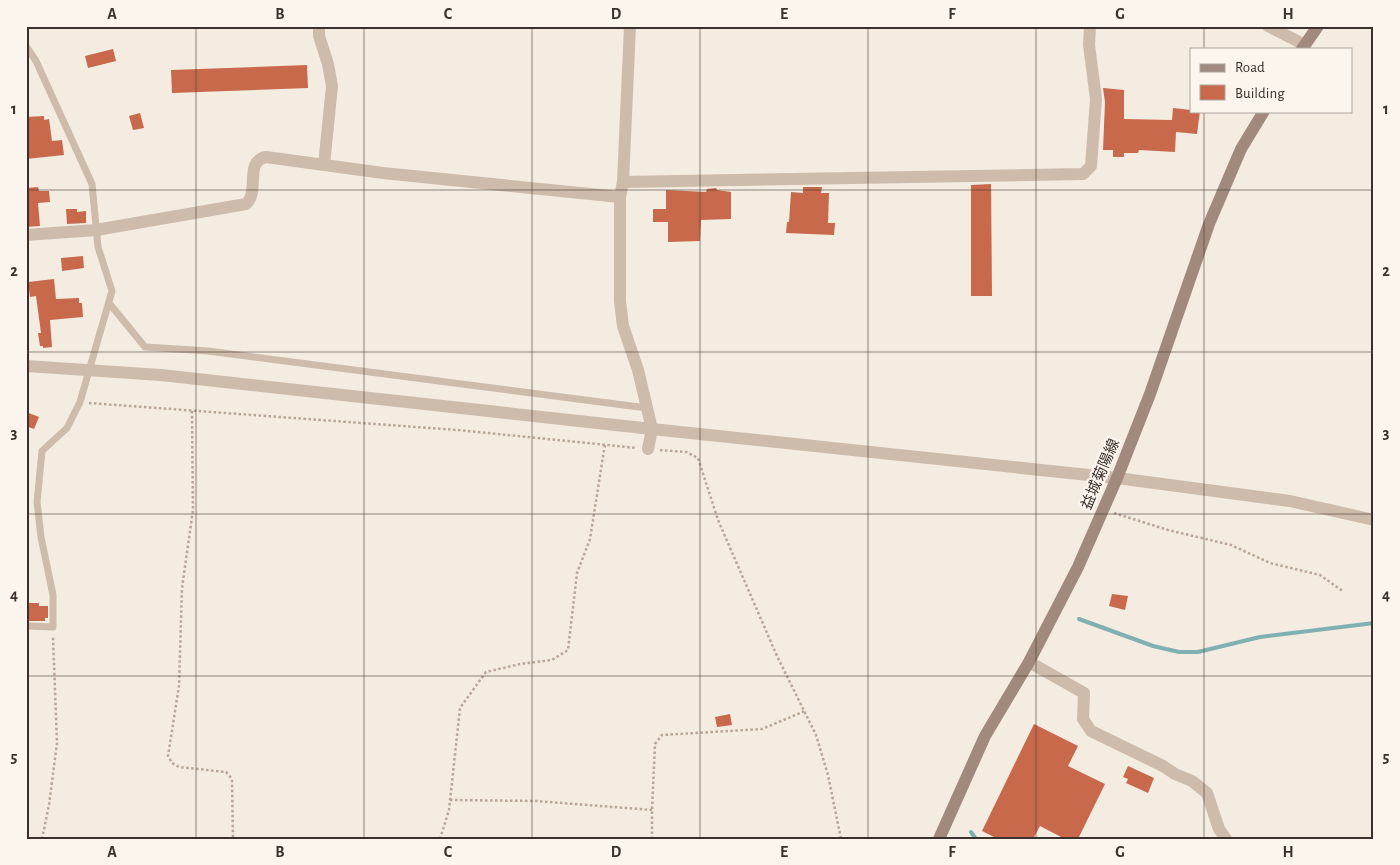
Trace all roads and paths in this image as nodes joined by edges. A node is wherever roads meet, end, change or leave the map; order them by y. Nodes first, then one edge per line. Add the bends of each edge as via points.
1 (319, 26) edge
2 (630, 26) edge
3 (1090, 26) edge
4 (1268, 26) edge
5 (1318, 26) edge
6 (26, 46) edge
7 (1304, 47) edge
8 (1263, 112) edge
9 (324, 165) junction
10 (623, 182) junction
11 (620, 197) junction
12 (96, 230) junction
13 (26, 235) edge
14 (109, 303) junction
15 (26, 366) edge
16 (81, 400) junction
17 (647, 408) junction
18 (192, 410) junction
19 (652, 429) junction
20 (605, 444) junction
21 (648, 449) junction
22 (1117, 478) junction
23 (1103, 510) junction
24 (1374, 520) edge
25 (1344, 592) dead end
26 (26, 626) edge
27 (52, 627) junction
28 (1029, 662) junction
29 (805, 711) junction
30 (450, 800) junction
31 (652, 810) junction
32 (42, 839) edge
33 (233, 839) edge
34 (440, 839) edge
35 (652, 839) edge
36 (841, 839) edge
37 (939, 839) edge
38 (1226, 839) edge

1 - 9 street via 332,86
2 - 10 street
3 - 10 street via 1096,99 1091,166 1083,174
4 - 7 street
5 - 7 main road
6 - 12 lane via 36,61 92,184
8 - 22 main road, 益城菊陽線 via 1241,149 1209,224
9 - 11 street
9 - 12 street via 263,158 256,164 251,198 246,204
10 - 11 street
11 - 17 street via 623,326
12 - 13 street
12 - 14 lane via 112,291
14 - 16 lane
14 - 17 lane via 146,347 208,351
15 - 19 street via 161,375
16 - 18 path
16 - 27 lane via 67,428 42,452 38,482 41,537 53,594
17 - 19 street
18 - 20 path
18 - 33 path via 192,510 182,588 180,686 168,756 179,767 226,772 232,779
19 - 21 street
19 - 22 street
20 - 21 path
20 - 30 path via 590,539 577,573 568,650 552,660 486,672 460,708
21 - 29 path via 686,452 698,458 718,520 777,656
22 - 23 main road, 益城菊陽線
22 - 24 street via 1290,501
23 - 25 path via 1231,545 1270,563 1320,575
23 - 28 main road, 益城菊陽線
26 - 27 lane
27 - 32 path via 57,743
28 - 37 main road, 益城菊陽線 via 985,736
28 - 38 street via 1084,693 1083,719 1092,731 1192,780 1206,792
29 - 31 path via 762,729 662,735 655,744
29 - 36 path via 828,775
30 - 31 path via 536,800
30 - 34 path
31 - 35 path

